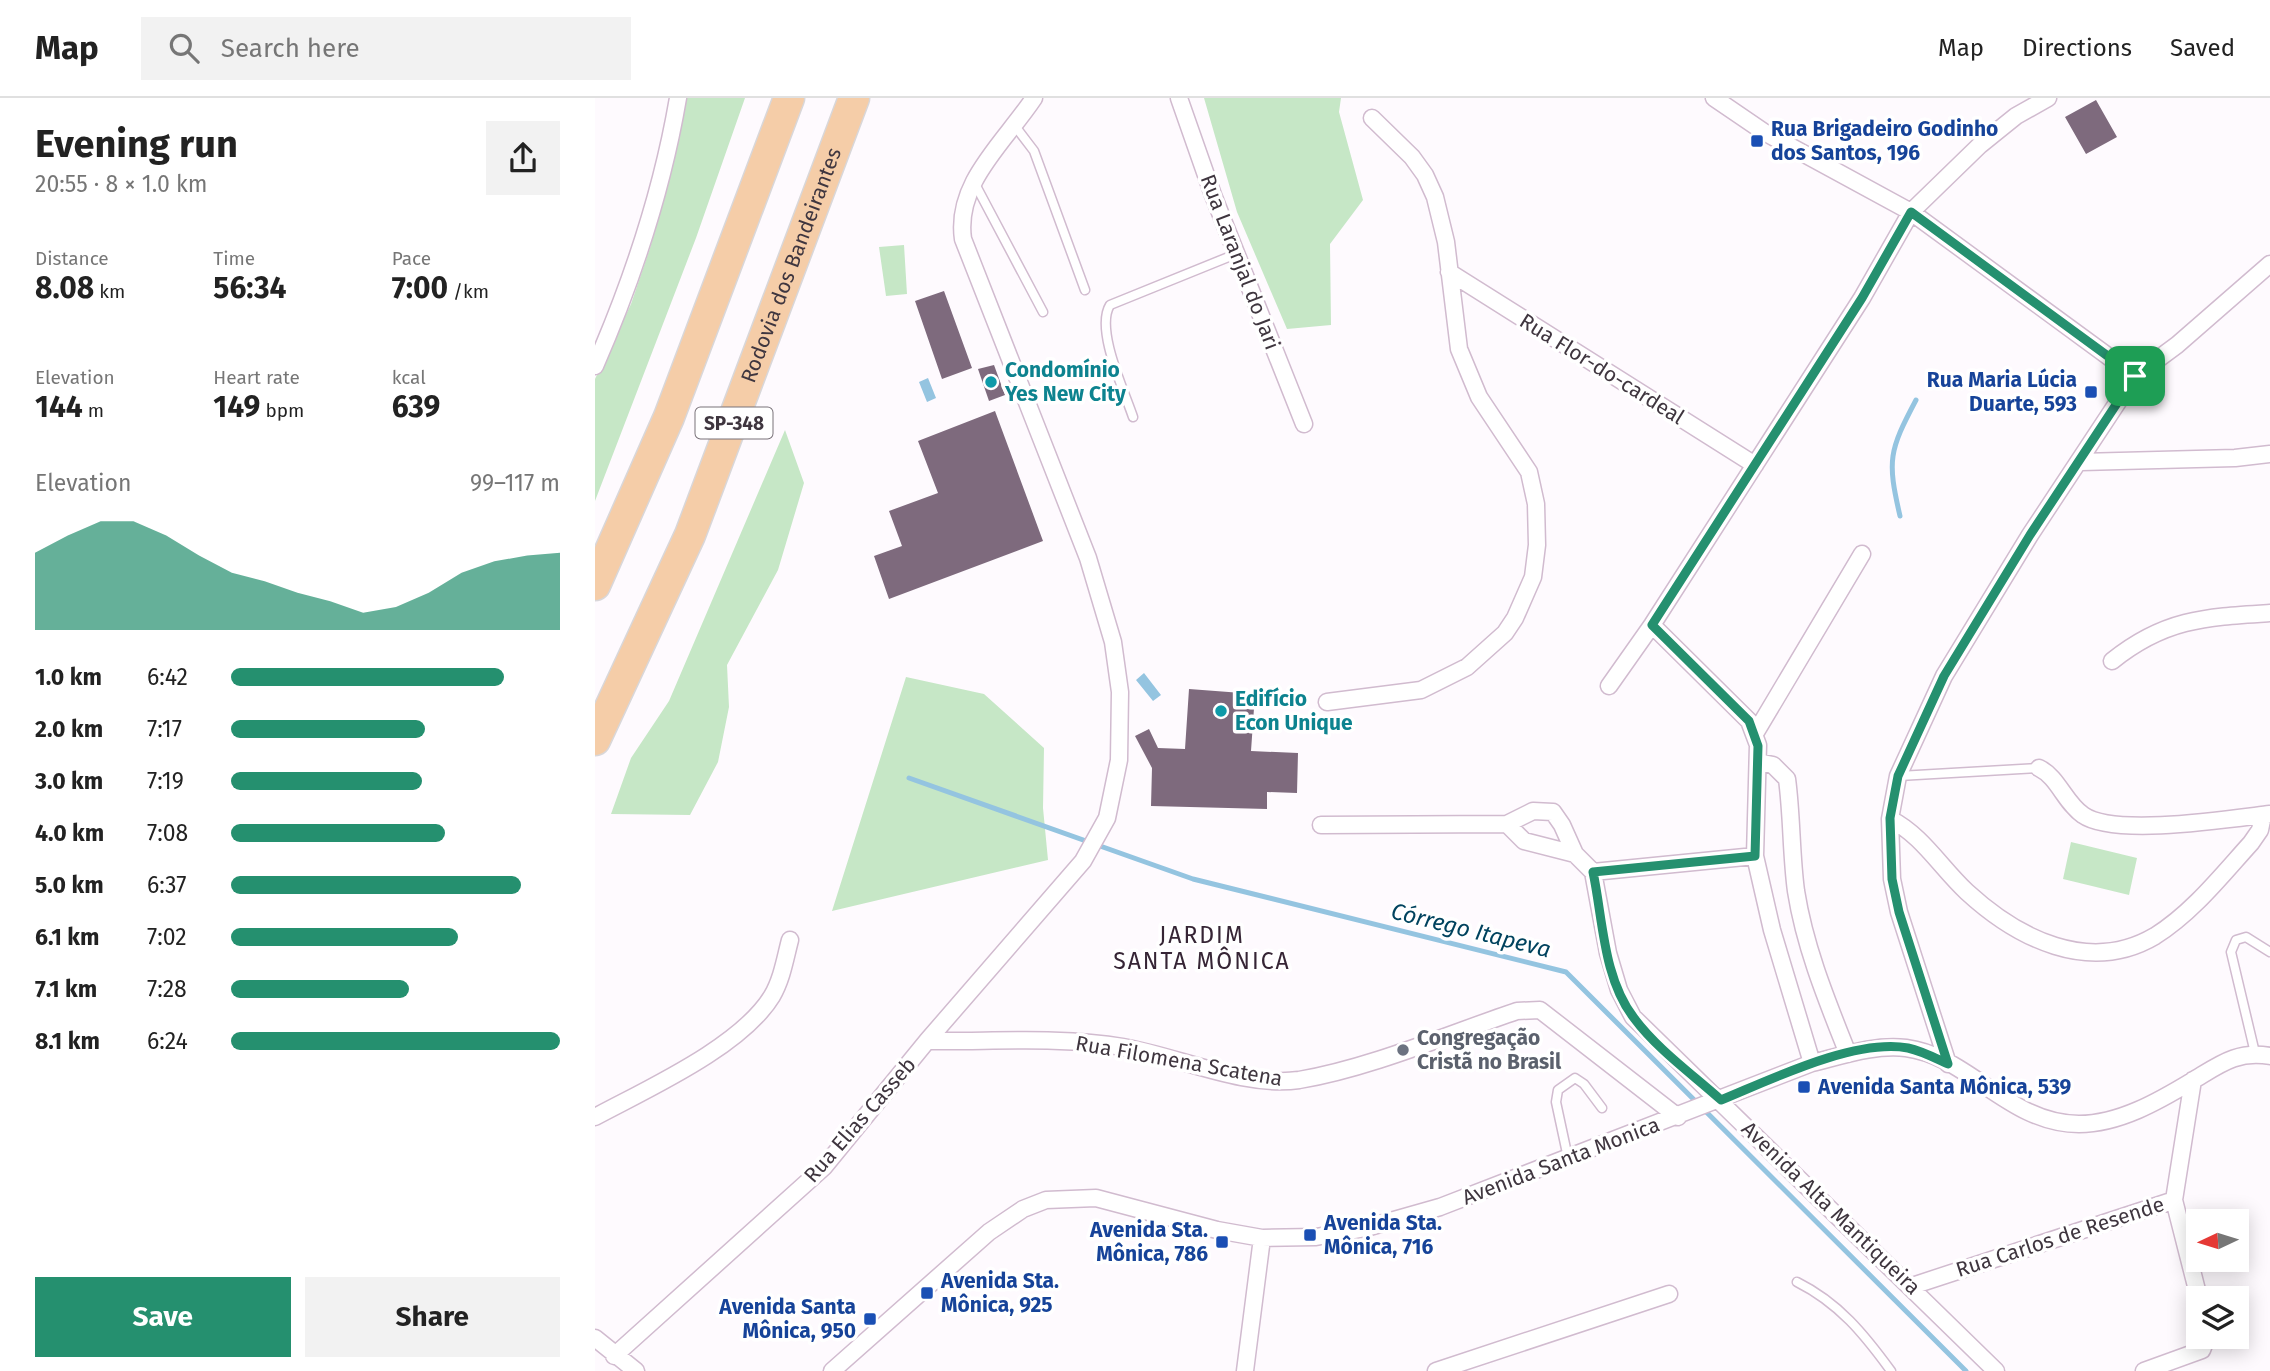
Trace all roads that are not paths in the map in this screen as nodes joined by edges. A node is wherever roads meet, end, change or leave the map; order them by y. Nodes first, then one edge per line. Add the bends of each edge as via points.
1 (678, 98) edge
2 (789, 98) edge
3 (854, 98) edge
4 (1034, 98) edge
5 (1179, 98) edge
6 (1714, 98) edge
7 (2048, 98) edge
8 (1371, 118) dead end
9 (1015, 125) junction
10 (973, 180) junction
11 (1911, 212) junction
12 (1235, 254) junction
13 (2270, 264) edge
14 (1449, 272) junction
15 (1085, 290) dead end
16 (1043, 312) dead end
17 (595, 366) edge
18 (2135, 376) junction
19 (1133, 417) dead end
20 (1304, 424) dead end
21 (2270, 454) edge
22 (2081, 462) junction
23 (1755, 465) junction
24 (1862, 554) dead end
25 (595, 584) edge
26 (2270, 613) edge
27 (1652, 625) junction
28 (2112, 661) dead end
29 (1609, 686) dead end
30 (1327, 702) dead end
31 (1756, 732) junction
32 (595, 740) edge
33 (1758, 762) junction
34 (2039, 768) joint
35 (1898, 776) junction
36 (2266, 815) edge
37 (1890, 818) junction
38 (1507, 824) junction
39 (1321, 825) dead end
40 (1575, 854) junction
41 (1755, 856) junction
42 (1593, 872) junction
43 (790, 940) dead end
44 (2270, 951) edge
45 (927, 1041) junction
46 (1848, 1054) junction
47 (2262, 1055) edge
48 (1812, 1063) junction
49 (1948, 1064) junction
50 (2193, 1080) junction
51 (1717, 1102) junction
52 (1602, 1108) dead end
53 (1684, 1114) junction
54 (595, 1117) edge
55 (1568, 1157) junction
56 (2174, 1200) junction
57 (1262, 1238) junction
58 (1797, 1282) dead end
59 (1912, 1286) junction
60 (2196, 1286) edge
61 (1669, 1294) dead end
62 (595, 1338) edge
63 (2202, 1349) edge
64 (614, 1356) junction
65 (636, 1371) edge
66 (832, 1371) edge
67 (1245, 1371) edge
68 (1436, 1371) edge
69 (1891, 1371) edge
70 (1996, 1371) edge
71 (2144, 1371) edge

1 - 17 street via 643,246
2 - 25 highway, SP-348 via 669,417
3 - 32 highway, Rodovia dos Bandeirantes / SP-348 via 700,510
4 - 9 street
5 - 12 street, Rua Laranjal do Jari
6 - 11 street via 1764,132
7 - 11 street via 1980,145
8 - 14 street via 1425,175 1435,197
9 - 10 street
9 - 15 lane via 1034,151
10 - 16 lane
10 - 45 street, Rua Elias Casseb via 963,206 963,239 1088,558 1113,642 1120,692 1119,760 1107,818 1085,857
11 - 18 street
11 - 23 street
12 - 19 lane via 1110,305 1104,314 1105,331
12 - 20 street, Rua Laranjal do Jari
13 - 18 street
14 - 23 street, Rua Flor-do-cardeal
14 - 30 street via 1453,318 1467,374 1529,472 1536,504 1533,578 1505,634 1467,667 1421,690
18 - 22 street via 2107,414
21 - 22 street
22 - 35 street via 2030,535 1944,676
23 - 27 street
24 - 31 street
26 - 28 street via 2193,620 2160,629 2137,640
27 - 29 street
27 - 31 street
31 - 33 street
33 - 41 street
33 - 46 street via 1773,765 1787,779 1792,855 1804,930
34 - 35 lane
34 - 36 street via 2067,801 2098,823 2126,826
35 - 37 street
36 - 37 street via 2251,843 2183,914 2155,936 2081,954 2025,934 1987,911 1914,836
37 - 49 street via 1892,879 1899,912
38 - 39 street
38 - 40 street via 1524,841
38 - 40 street via 1533,811 1553,812
40 - 42 street
41 - 42 street
41 - 48 street
42 - 51 street, Avenida Alta Mantiqueira via 1608,953 1633,1017
43 - 54 street via 781,976 759,1013 678,1073
44 - 47 lane via 2246,937 2236,940 2231,952
45 - 53 street, Rua Filomena Scatena via 1085,1042 1125,1047 1220,1071 1299,1080 1517,1011 1540,1010
45 - 64 street, Rua Elias Casseb via 824,1167
46 - 48 street, Avenida Santa Monica
46 - 49 street, Avenida Santa Monica via 1905,1047
47 - 50 street, Avenida Santa Monica via 2234,1056
48 - 51 street, Avenida Santa Monica
49 - 50 street, Avenida Santa Monica via 2016,1108 2079,1124 2131,1113
50 - 56 street, Rua Carlos de Resende
51 - 53 street, Avenida Santa Monica
51 - 59 street, Avenida Alta Mantiqueira
52 - 55 lane via 1575,1078 1558,1090 1556,1102
53 - 55 street, Avenida Santa Monica
55 - 57 street, Avenida Santa Monica via 1440,1207 1366,1228 1316,1237
56 - 59 street, Rua Carlos de Resende
56 - 60 street
57 - 66 street, Avenida Santa Monica via 1096,1198 1046,1200 989,1232
57 - 67 street
58 - 69 lane via 1848,1316
59 - 70 street, Avenida Alta Mantiqueira
61 - 68 street
62 - 64 street
63 - 71 street
64 - 65 street

